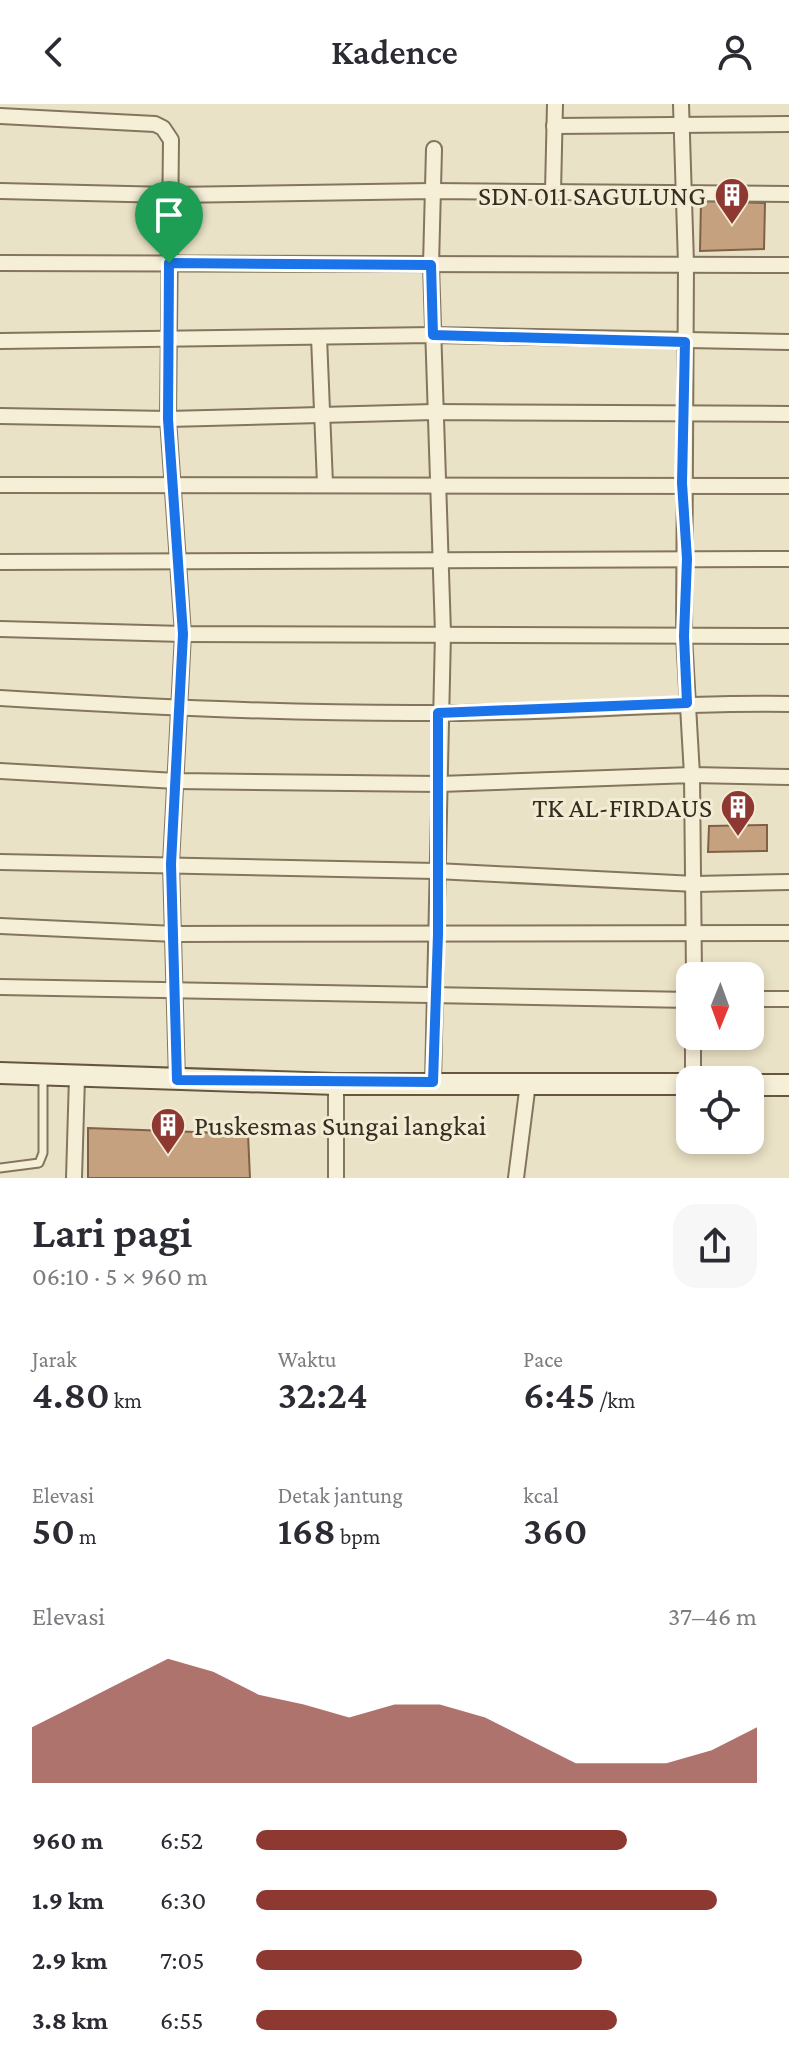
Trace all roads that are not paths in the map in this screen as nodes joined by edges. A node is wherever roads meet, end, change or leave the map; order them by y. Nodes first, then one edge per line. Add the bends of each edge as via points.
1 (555, 104) edge
2 (681, 104) edge
3 (0, 116) edge
4 (789, 124) edge
5 (681, 125) junction
6 (554, 126) junction
7 (434, 149) dead end
8 (0, 191) edge
9 (433, 191) junction
10 (553, 192) junction
11 (681, 194) junction
12 (789, 194) edge
13 (170, 195) junction
14 (0, 263) edge
15 (169, 263) junction
16 (686, 264) junction
17 (431, 265) junction
18 (789, 265) edge
19 (433, 335) junction
20 (319, 337) junction
21 (0, 341) edge
22 (167, 341) junction
23 (685, 342) junction
24 (789, 342) edge
25 (434, 412) junction
26 (683, 414) junction
27 (789, 414) edge
28 (322, 415) junction
29 (0, 416) edge
30 (168, 419) junction
31 (682, 483) junction
32 (172, 484) junction
33 (325, 484) junction
34 (437, 484) junction
35 (0, 485) edge
36 (789, 486) edge
37 (687, 559) junction
38 (789, 559) edge
39 (440, 560) junction
40 (178, 561) junction
41 (0, 562) edge
42 (0, 629) edge
43 (443, 633) junction
44 (183, 634) junction
45 (684, 636) junction
46 (789, 636) edge
47 (0, 698) edge
48 (687, 703) junction
49 (789, 704) edge
50 (177, 709) junction
51 (438, 713) junction
52 (0, 771) edge
53 (692, 775) junction
54 (789, 777) edge
55 (176, 781) junction
56 (440, 784) junction
57 (0, 862) edge
58 (171, 864) junction
59 (436, 871) junction
60 (789, 882) edge
61 (695, 884) junction
62 (0, 926) edge
63 (789, 933) edge
64 (175, 934) junction
65 (438, 934) junction
66 (695, 934) junction
67 (694, 962) edge
68 (0, 987) edge
69 (176, 988) junction
70 (436, 997) junction
71 (764, 999) edge
72 (789, 999) edge
73 (676, 1000) edge
74 (0, 1073) edge
75 (43, 1075) junction
76 (77, 1077) junction
77 (177, 1080) junction
78 (433, 1082) junction
79 (676, 1082) edge
80 (528, 1083) junction
81 (336, 1084) junction
82 (764, 1085) edge
83 (789, 1085) edge
84 (0, 1168) edge
85 (74, 1178) edge
86 (336, 1178) edge
87 (516, 1178) edge

1 - 6 street
2 - 5 street
3 - 13 street via 163,128 171,140
4 - 5 street
5 - 6 street
5 - 11 street
6 - 10 street
7 - 9 street
8 - 13 street
9 - 10 street
9 - 13 street
9 - 17 street
10 - 11 street
11 - 12 street
11 - 16 street
13 - 15 street
14 - 15 street
15 - 17 street
15 - 22 street
16 - 17 street
16 - 18 street
16 - 23 street
17 - 19 street
19 - 20 street
19 - 23 street
19 - 25 street
20 - 22 street
20 - 28 street
21 - 22 street
22 - 30 street
23 - 24 street
23 - 26 street
25 - 26 street
25 - 28 street
25 - 34 street
26 - 27 street
26 - 31 street
28 - 30 street
28 - 33 street
29 - 30 street
30 - 32 street
31 - 34 street
31 - 36 street
31 - 37 street
32 - 33 street
32 - 35 street
32 - 40 street
33 - 34 street
34 - 39 street
37 - 38 street
37 - 39 street
37 - 45 street
39 - 40 street
39 - 43 street
40 - 41 street
40 - 44 street
42 - 44 street
43 - 44 street
43 - 45 street
43 - 51 street
44 - 50 street
45 - 46 street
45 - 48 street
47 - 50 street
48 - 49 street
48 - 51 street
48 - 53 street
50 - 51 street
50 - 55 street
51 - 56 street
52 - 55 street
53 - 54 street
53 - 56 street
53 - 61 street
55 - 56 street
55 - 58 street
56 - 59 street
57 - 58 street
58 - 59 street
58 - 64 street
59 - 61 street
59 - 65 street
60 - 61 street
61 - 66 street
62 - 64 street
63 - 66 street
64 - 65 street
64 - 69 street
65 - 66 street
65 - 70 street
66 - 67 street
68 - 69 street
69 - 70 street
69 - 77 street
70 - 73 street
70 - 78 street
71 - 72 street
74 - 75 street
75 - 76 street
75 - 84 lane via 39,1163
76 - 77 street
76 - 85 street
77 - 81 street
78 - 80 street
78 - 81 street
79 - 80 street
80 - 87 street
81 - 86 street
82 - 83 street

